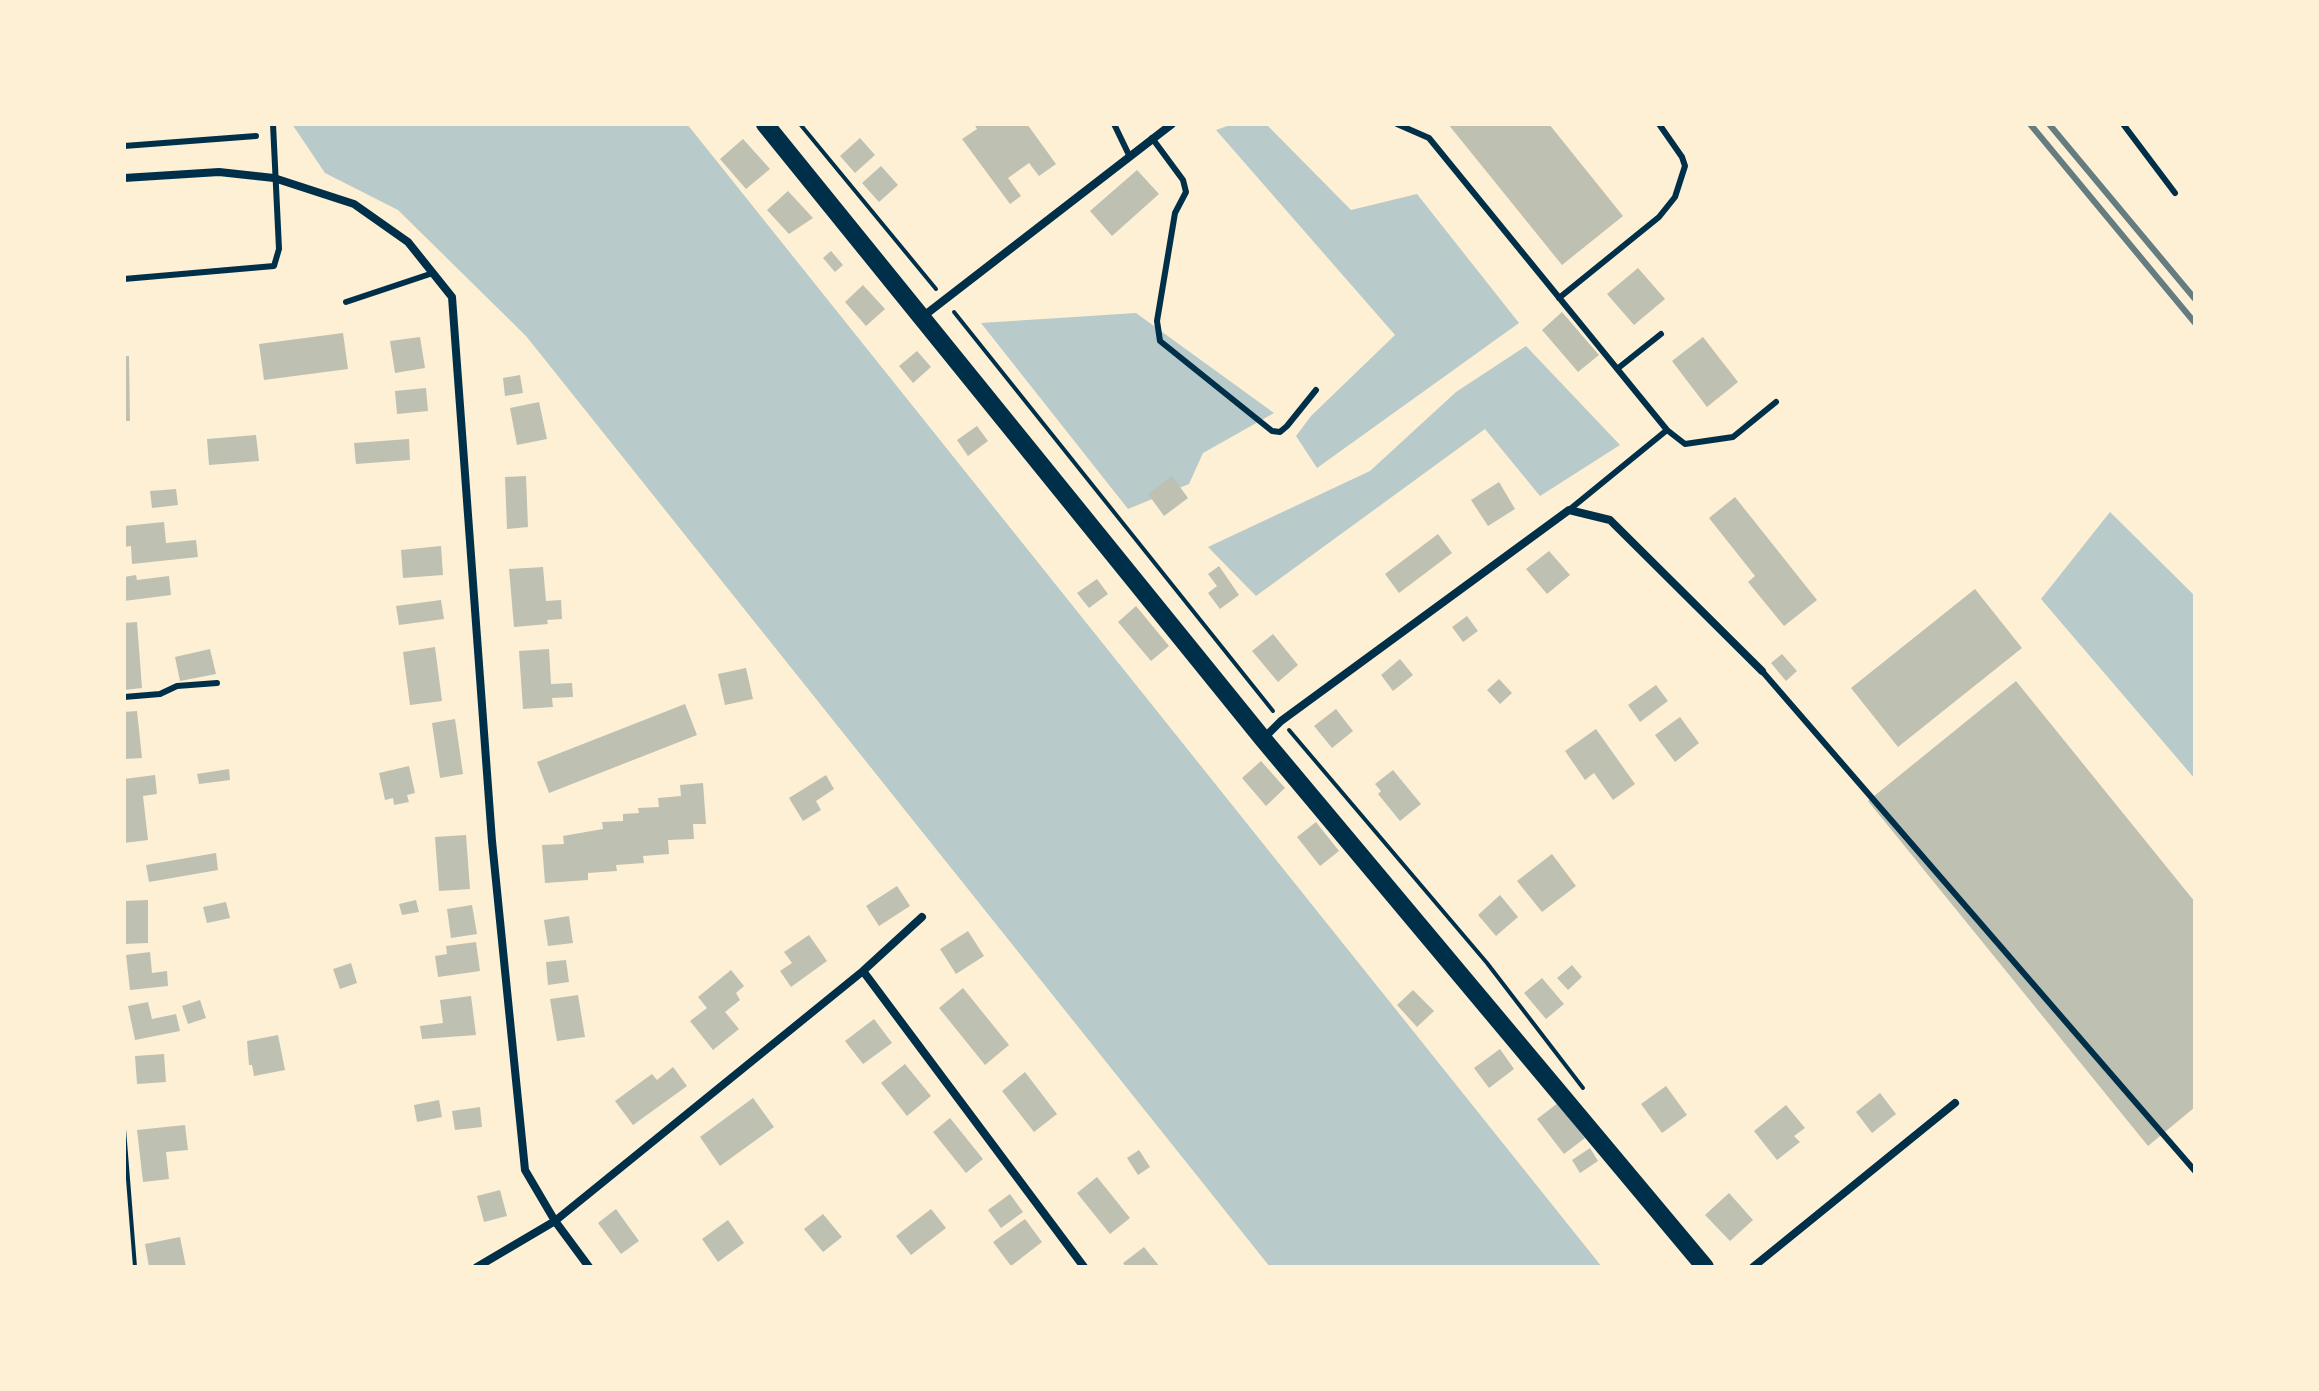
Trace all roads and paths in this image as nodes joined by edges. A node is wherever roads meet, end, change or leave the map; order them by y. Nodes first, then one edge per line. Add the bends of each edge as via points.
1 (273, 124) edge
2 (765, 124) edge
3 (800, 124) edge
4 (1114, 124) edge
5 (1172, 124) edge
6 (1397, 124) edge
7 (1659, 124) edge
8 (2123, 124) edge
9 (256, 136) dead end
10 (1152, 138) junction
11 (124, 146) edge
12 (1129, 155) junction
13 (124, 178) edge
14 (274, 178) junction
15 (2175, 193) dead end
16 (433, 273) junction
17 (124, 279) edge
18 (1559, 298) junction
19 (944, 299) junction
20 (346, 302) dead end
21 (920, 318) junction
22 (1661, 334) dead end
23 (1617, 369) junction
24 (1316, 390) dead end
25 (1776, 402) dead end
26 (1667, 430) junction
27 (1569, 510) junction
28 (1762, 671) joint
29 (217, 683) dead end
30 (124, 697) edge
31 (1281, 721) junction
32 (1263, 739) junction
33 (922, 917) dead end
34 (863, 971) junction
35 (1585, 1090) dead end
36 (1955, 1103) dead end
37 (124, 1129) edge
38 (2195, 1171) edge
39 (555, 1221) junction
40 (135, 1267) edge
41 (477, 1267) edge
42 (589, 1267) edge
43 (1084, 1267) edge
44 (1705, 1267) edge
45 (1753, 1267) edge

1 - 14 lane
2 - 21 main road
3 - 19 path
4 - 12 lane
5 - 10 street
6 - 18 lane via 1429,138
7 - 18 lane via 1685,166 1675,197 1659,217
8 - 15 lane
9 - 11 lane
10 - 12 street
10 - 24 lane via 1186,192 1175,213 1157,321 1160,341 1272,431 1287,426
12 - 19 street
13 - 14 street via 219,172
14 - 16 street via 354,204 408,242
14 - 17 lane via 279,249 274,266
16 - 20 lane
16 - 39 street via 452,297 492,841 525,1170
18 - 23 lane
19 - 21 street
19 - 31 path
21 - 32 main road
22 - 23 lane
23 - 26 lane
25 - 26 lane via 1733,437 1685,444
26 - 27 lane
27 - 28 street via 1610,520
27 - 31 street
28 - 38 lane
29 - 30 lane
31 - 32 street
31 - 35 path via 1487,963
32 - 44 main road
33 - 34 street
34 - 39 street
34 - 43 street
36 - 45 street
37 - 40 path
39 - 41 street
39 - 42 street

